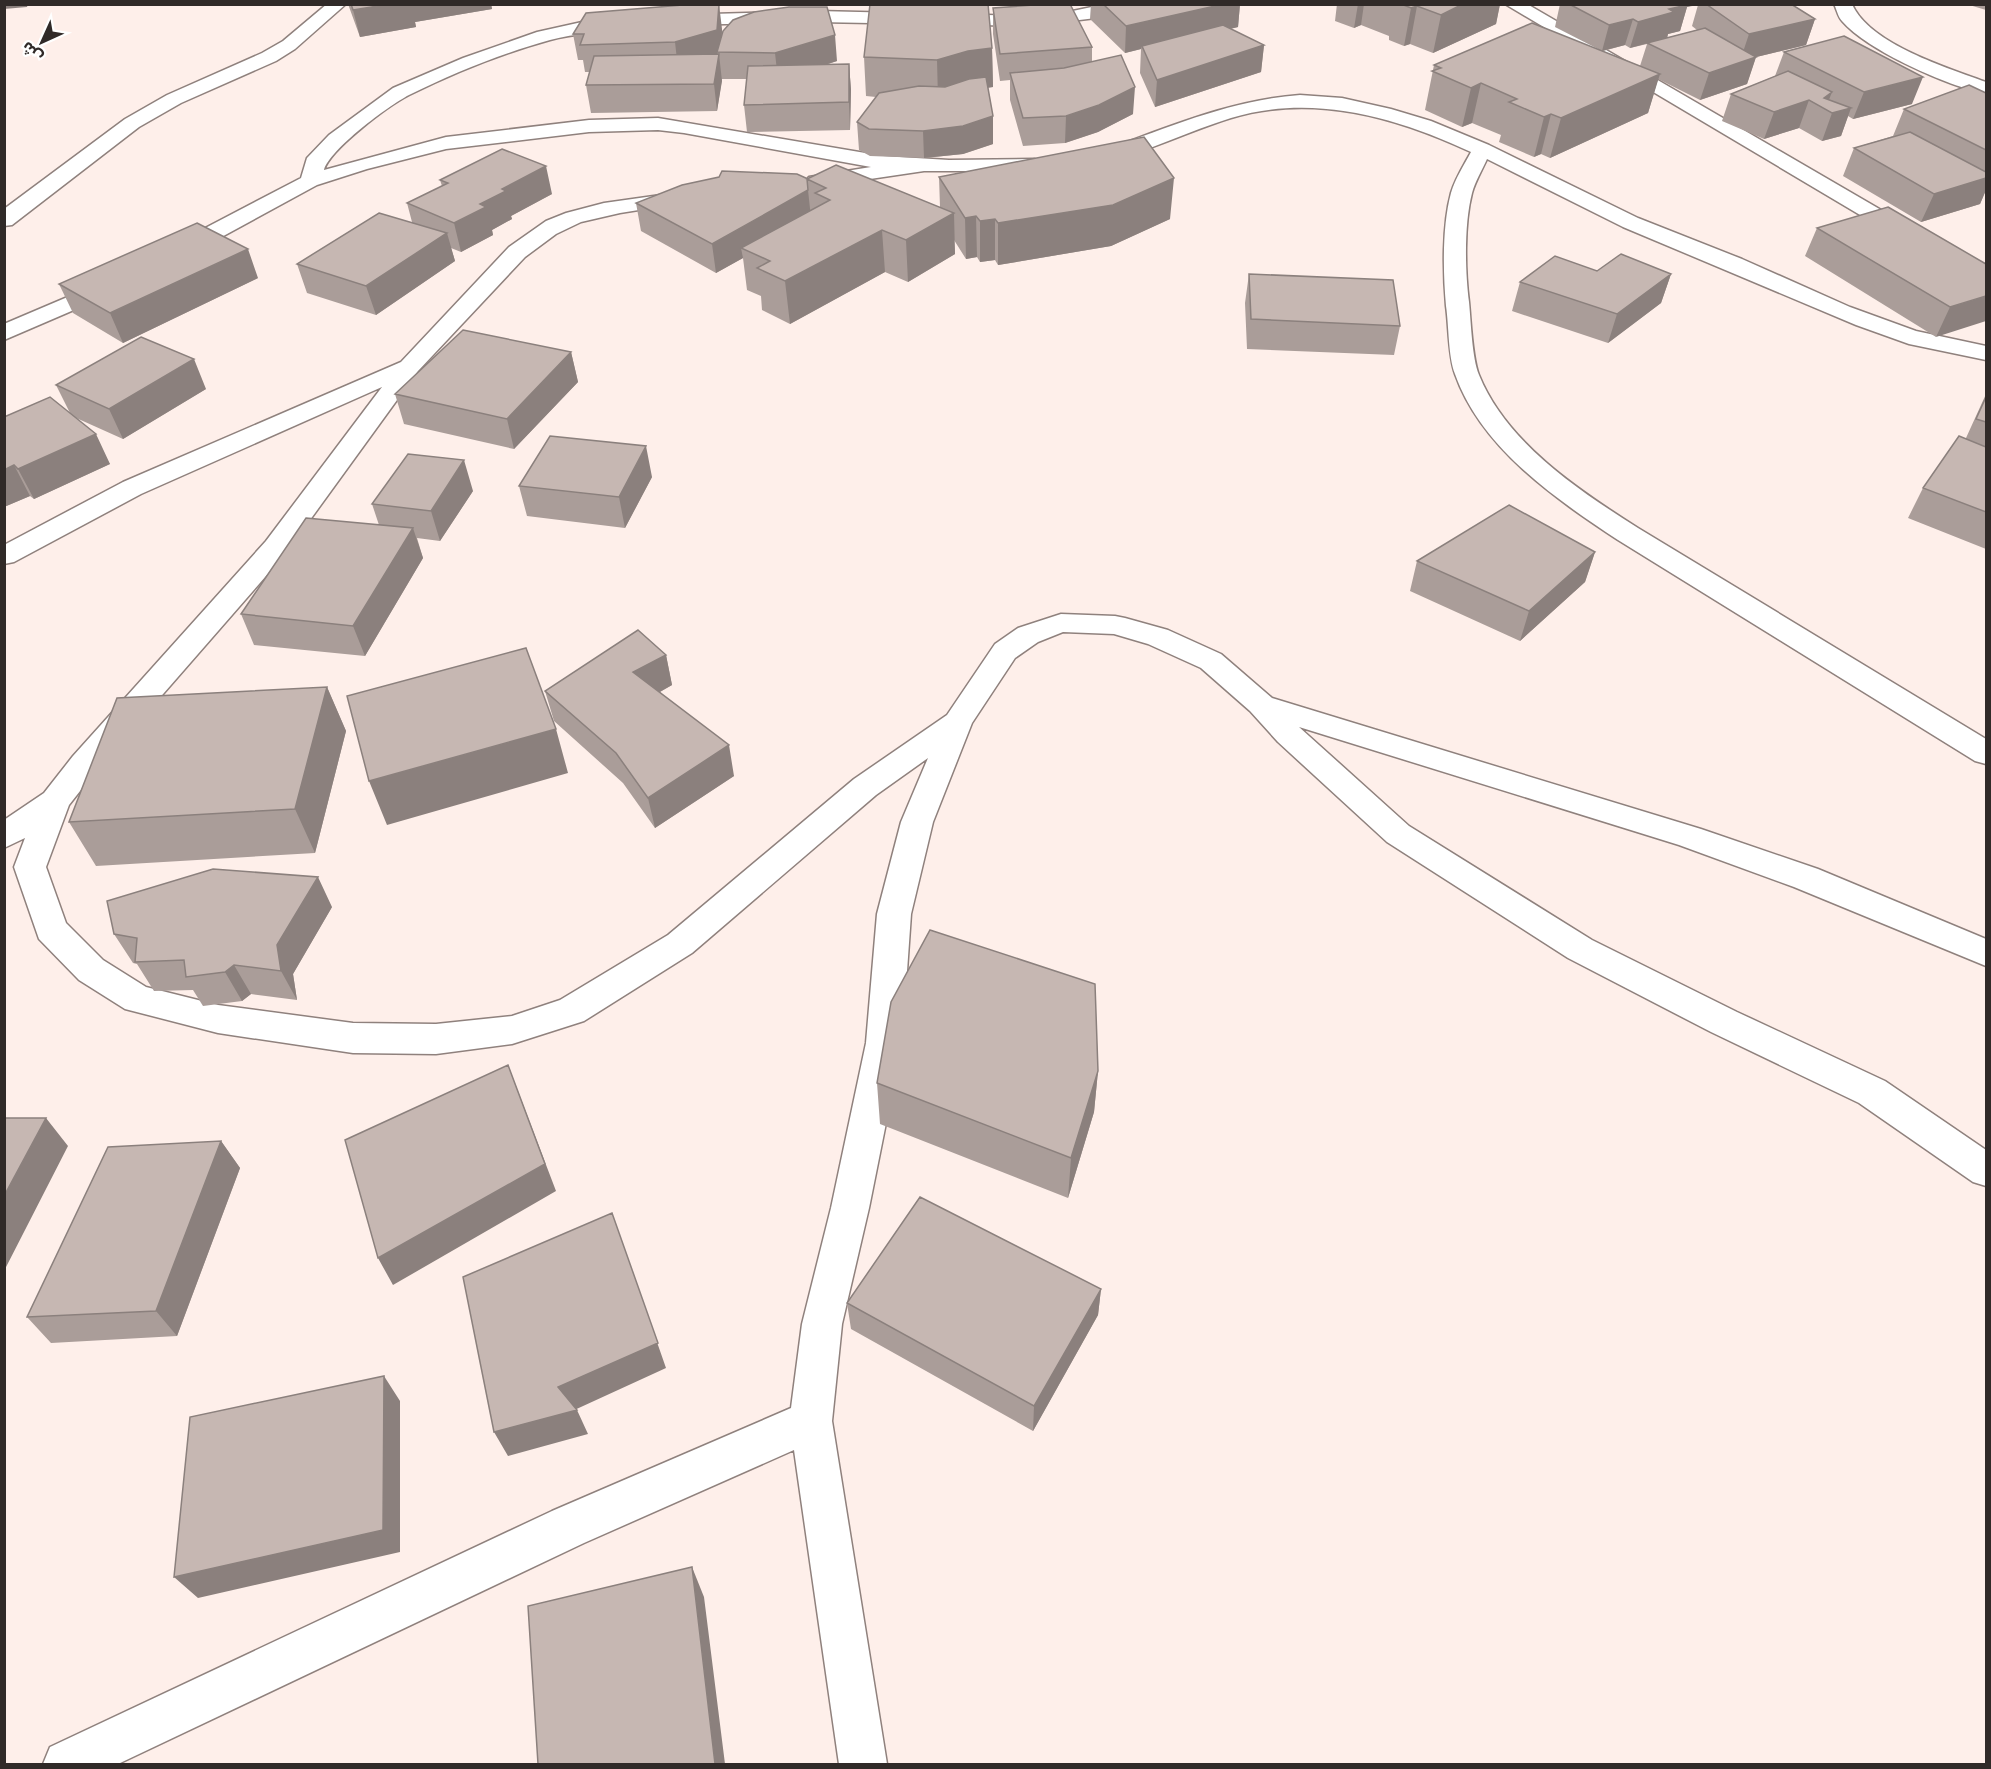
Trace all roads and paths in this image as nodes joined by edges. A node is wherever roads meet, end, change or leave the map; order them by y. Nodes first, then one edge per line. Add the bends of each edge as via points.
1 (338, 4) edge
2 (1128, 4) edge
3 (1513, 4) edge
4 (1822, 4) edge
5 (1844, 8) edge
6 (657, 21) edge
7 (634, 23) edge
8 (1986, 88) edge
9 (1482, 149) junction
10 (1084, 160) edge
11 (1053, 164) edge
12 (922, 165) junction
13 (310, 181) junction
14 (792, 185) edge
15 (711, 194) edge
16 (4, 220) edge
17 (160, 261) edge
18 (1982, 272) edge
19 (130, 277) edge
20 (4, 333) edge
21 (1986, 353) edge
22 (410, 366) junction
23 (4, 556) edge
24 (1261, 704) junction
25 (957, 722) junction
26 (1986, 753) edge
27 (54, 801) junction
28 (4, 836) edge
29 (1986, 953) edge
30 (1986, 1170) edge
31 (811, 1421) junction
32 (67, 1764) edge
33 (863, 1764) edge

1 - 16 street via 269,57 174,99 132,123
2 - 6 street via 1020,22 861,17
3 - 18 street
4 - 5 street
5 - 8 street via 1855,26 1874,39
7 - 13 street via 582,27 543,36 400,92 323,151
9 - 10 street via 1368,110 1301,101 1244,108 1145,144
9 - 21 street via 1617,216 1860,319 1910,337
9 - 26 street via 1462,192 1458,220 1455,283 1459,325 1466,373 1487,413 1513,446 1585,506 1620,529
11 - 12 street
12 - 13 street via 831,155 684,127 589,126 447,143
12 - 14 street
13 - 17 street
15 - 22 street via 596,211 558,224 517,252
19 - 20 street
22 - 23 street via 132,488
22 - 27 street via 276,547
24 - 25 street via 1211,661 1158,638 1115,625 1062,623 1028,635 1005,651
24 - 29 street via 1690,837 1806,878
24 - 30 street via 1289,735 1398,834 1580,949 1872,1092
25 - 27 street via 865,787 680,944 572,1011 512,1030 436,1039 354,1038 218,1019 137,999 91,970 51,930 30,867
25 - 31 street via 917,822 894,914 884,1043 822,1324
27 - 28 street
31 - 32 street via 568,1527
31 - 33 street

